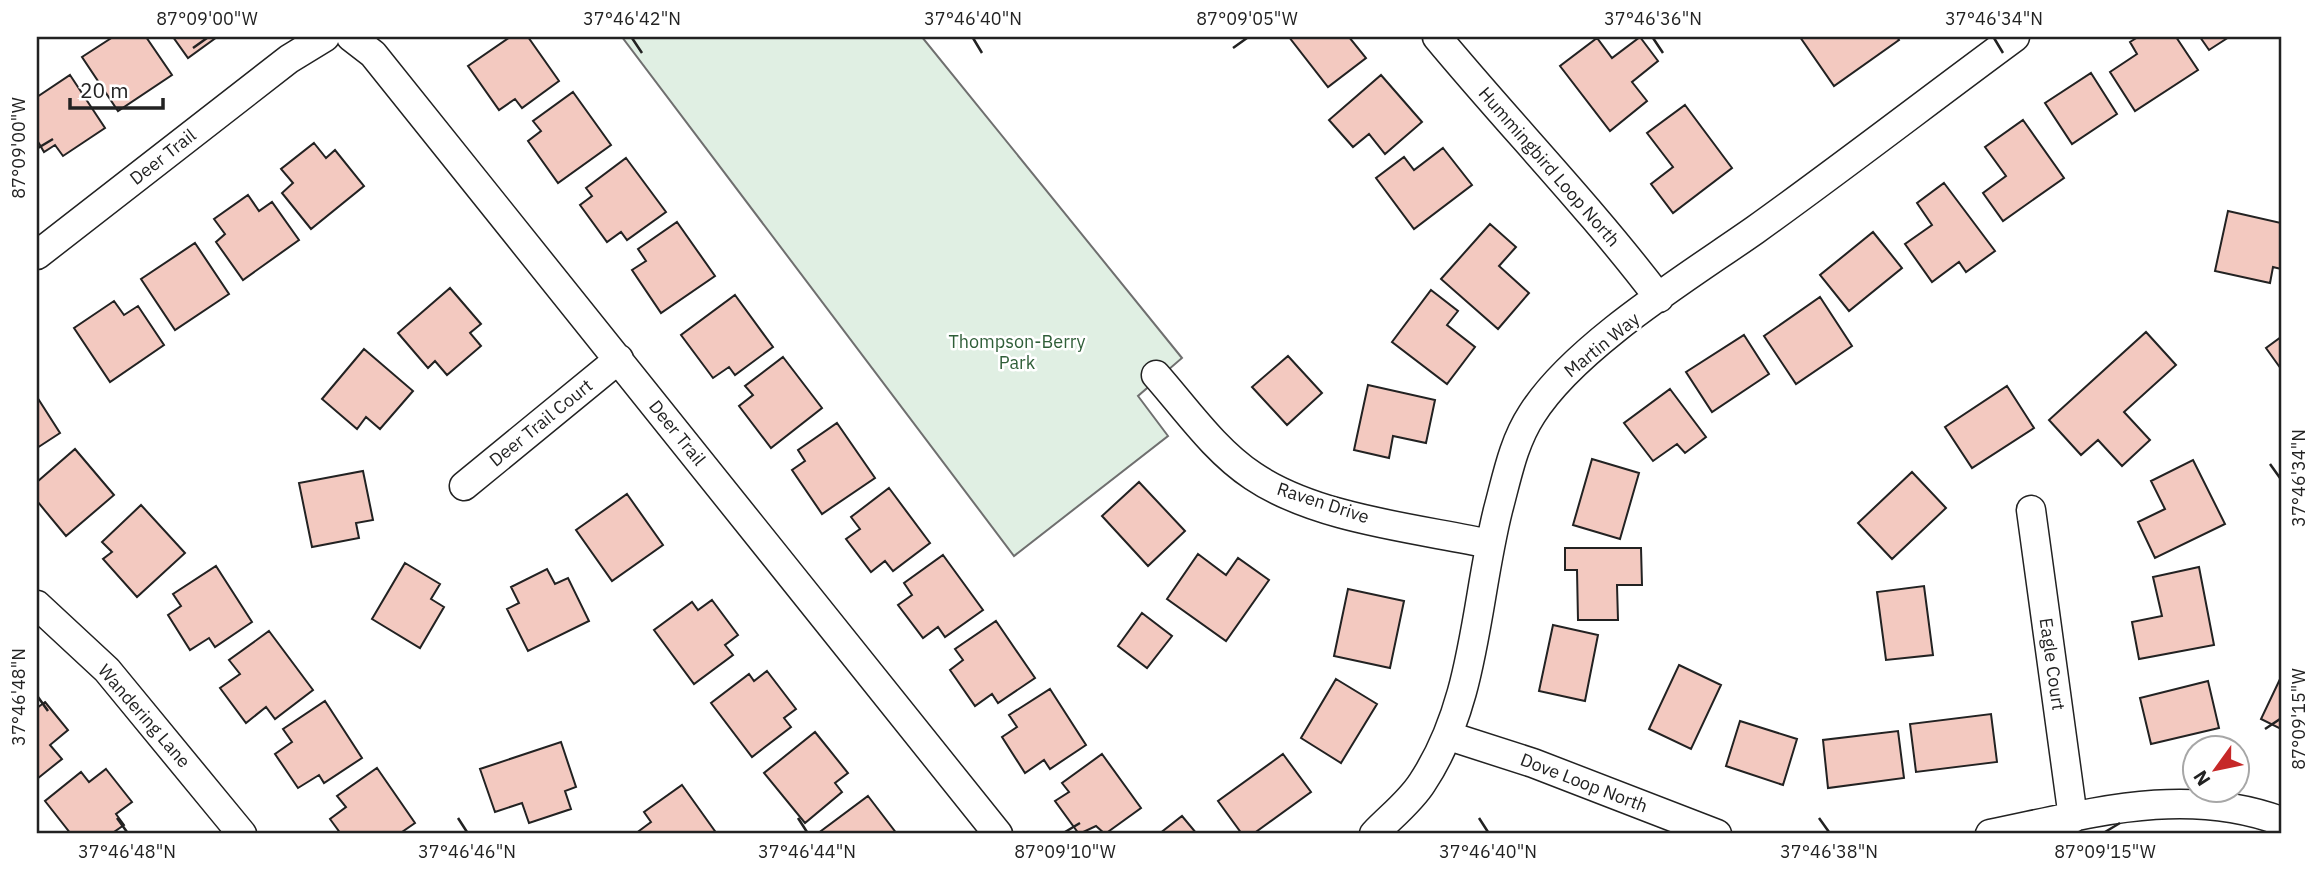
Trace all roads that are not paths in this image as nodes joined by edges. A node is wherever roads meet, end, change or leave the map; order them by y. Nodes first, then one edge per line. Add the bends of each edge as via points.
1 (325, 37) edge
2 (351, 37) edge
3 (1437, 37) edge
4 (1998, 41) edge
5 (37, 255) edge
6 (1660, 298) junction
7 (619, 359) junction
8 (1156, 375) dead end
9 (464, 486) dead end
10 (2031, 510) dead end
11 (1490, 544) junction
12 (37, 605) edge
13 (1448, 736) junction
14 (2073, 818) junction
15 (2281, 821) edge
16 (242, 834) edge
17 (998, 834) edge
18 (1374, 834) edge
19 (1717, 834) edge
20 (1990, 834) edge

1 - 5 street, Deer Trail via 289,59
2 - 7 street, Deer Trail via 373,54
3 - 6 street, Hummingbird Loop North via 1611,235
4 - 6 street, Martin Way via 1864,151
6 - 11 street, Martin Way via 1585,355 1531,415 1513,453
7 - 9 street, Deer Trail Court
7 - 17 street, Deer Trail
8 - 11 street, Raven Drive via 1231,459 1281,492 1341,513
10 - 14 street, Eagle Court
11 - 13 street, Martin Way via 1468,674
12 - 16 street, Wandering Lane via 107,670
13 - 18 street, Martin Way via 1421,785
13 - 19 street, Dove Loop North via 1533,763
14 - 15 street via 2159,803 2201,802 2242,808
14 - 20 street

